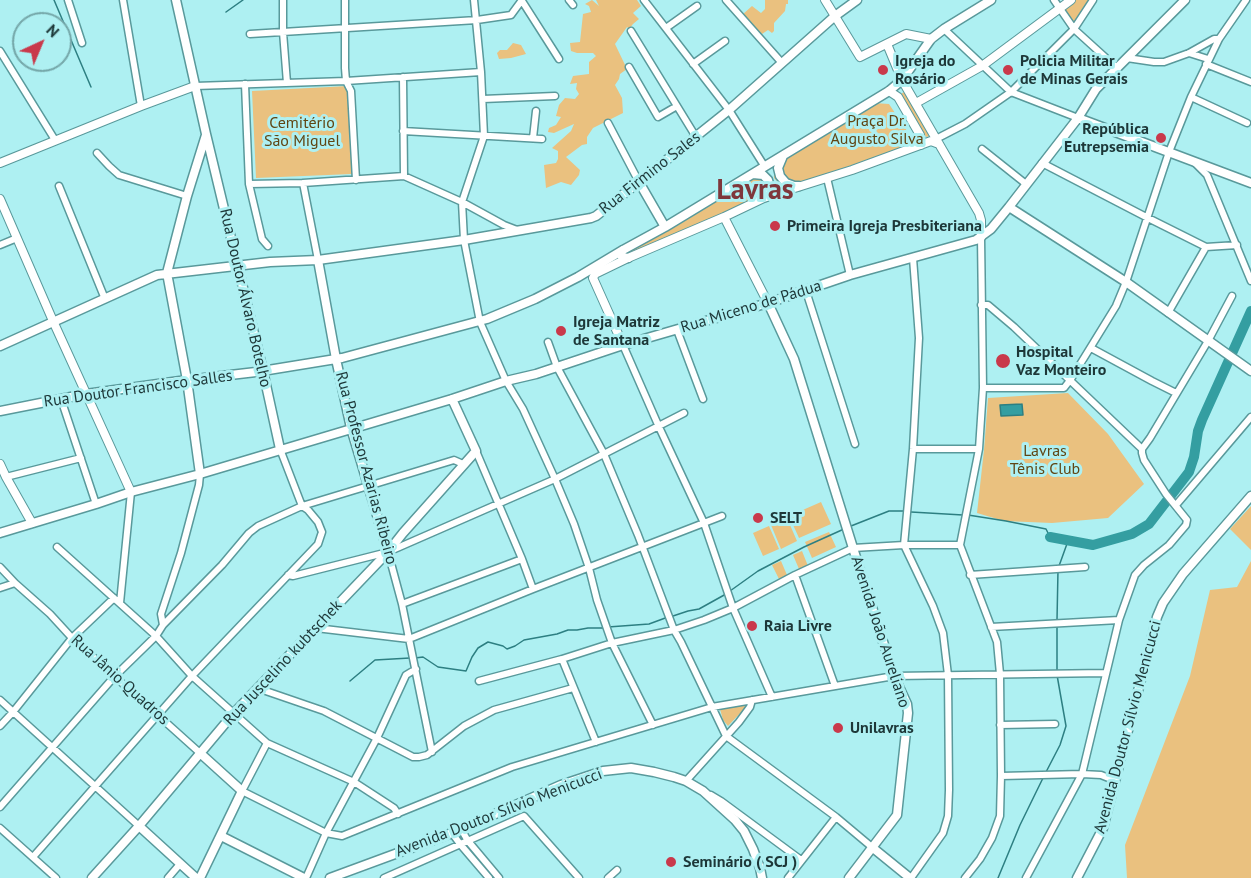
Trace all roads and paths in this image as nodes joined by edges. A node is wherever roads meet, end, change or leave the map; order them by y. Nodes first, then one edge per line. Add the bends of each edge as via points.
1 (68, 0) edge
2 (123, 0) edge
3 (176, 0) edge
4 (283, 0) edge
5 (345, 0) edge
6 (474, 0) edge
7 (522, 0) edge
8 (726, 0) edge
9 (825, 0) edge
10 (857, 0) edge
11 (991, 0) edge
12 (1054, 0) edge
13 (1071, 0) edge
14 (1093, 0) edge
15 (1185, 0) edge
16 (1246, 0) edge
17 (648, 1) edge
18 (697, 6) dead end
19 (1059, 9) junction
20 (835, 16) junction
21 (477, 20) junction
22 (666, 28) junction
23 (345, 29) junction
24 (944, 29) junction
25 (1074, 29) junction
26 (631, 31) dead end
27 (283, 32) junction
28 (250, 34) dead end
29 (931, 39) junction
30 (1219, 39) junction
31 (725, 41) dead end
32 (82, 43) dead end
33 (887, 44) junction
34 (0, 51) edge
35 (1189, 52) junction
36 (1127, 58) junction
37 (559, 59) dead end
38 (1207, 62) junction
39 (782, 63) junction
40 (693, 64) junction
41 (982, 66) junction
42 (629, 67) dead end
43 (1117, 68) junction
44 (481, 72) junction
45 (403, 77) junction
46 (902, 80) junction
47 (346, 81) junction
48 (1251, 82) edge
49 (287, 83) junction
50 (245, 84) junction
51 (195, 86) junction
52 (889, 91) junction
53 (1011, 92) junction
54 (555, 96) dead end
55 (1191, 97) junction
56 (483, 99) junction
57 (916, 103) junction
58 (141, 106) junction
59 (677, 106) junction
60 (729, 110) junction
61 (536, 111) dead end
62 (1078, 118) junction
63 (608, 123) dead end
64 (1247, 123) dead end
65 (403, 131) junction
66 (484, 136) junction
67 (696, 136) junction
68 (533, 138) junction
69 (542, 139) dead end
70 (55, 140) junction
71 (935, 140) junction
72 (206, 141) junction
73 (921, 145) junction
74 (982, 149) dead end
75 (1169, 152) junction
76 (97, 153) dead end
77 (785, 154) junction
78 (0, 162) edge
79 (1042, 163) junction
80 (765, 166) junction
81 (1209, 172) junction
82 (752, 174) junction
83 (404, 176) junction
84 (827, 178) junction
85 (356, 180) junction
86 (639, 182) junction
87 (303, 183) junction
88 (1026, 183) junction
89 (1251, 183) edge
90 (249, 184) junction
91 (59, 186) dead end
92 (799, 186) junction
93 (187, 196) junction
94 (766, 197) junction
95 (0, 199) edge
96 (462, 202) junction
97 (1009, 207) junction
98 (724, 217) junction
99 (1148, 218) junction
100 (665, 227) junction
101 (504, 229) junction
102 (981, 237) junction
103 (17, 238) junction
104 (464, 240) junction
105 (0, 245) edge
106 (1237, 245) junction
107 (268, 246) dead end
108 (1206, 247) junction
109 (623, 250) junction
110 (628, 258) junction
111 (913, 258) junction
112 (318, 260) junction
113 (237, 265) junction
114 (167, 273) junction
115 (850, 275) junction
116 (578, 277) junction
117 (593, 278) junction
118 (1251, 281) edge
119 (1126, 282) junction
120 (806, 291) junction
121 (1232, 296) dead end
122 (105, 299) junction
123 (768, 303) junction
124 (981, 305) junction
125 (1168, 313) junction
126 (53, 321) junction
127 (480, 322) junction
128 (677, 330) junction
129 (1208, 341) junction
130 (548, 342) dead end
131 (623, 345) junction
132 (0, 346) edge
133 (1091, 348) junction
134 (336, 359) junction
135 (557, 367) junction
136 (263, 371) junction
137 (1251, 371) edge
138 (1071, 379) junction
139 (188, 380) junction
140 (506, 381) junction
141 (983, 388) junction
142 (1176, 393) junction
143 (86, 394) junction
144 (61, 399) junction
145 (452, 399) junction
146 (704, 399) dead end
147 (2, 412) edge
148 (684, 413) dead end
149 (1251, 417) edge
150 (659, 427) junction
151 (351, 428) junction
152 (855, 444) dead end
153 (280, 449) junction
154 (913, 449) junction
155 (979, 449) junction
156 (1142, 449) junction
157 (476, 452) junction
158 (604, 454) junction
159 (81, 458) junction
160 (0, 464) edge
161 (463, 464) junction
162 (200, 474) junction
163 (6, 477) junction
164 (555, 478) junction
165 (369, 486) junction
166 (130, 492) junction
167 (1251, 496) edge
168 (1174, 502) junction
169 (96, 504) junction
170 (498, 504) junction
171 (302, 506) junction
172 (722, 516) dead end
173 (32, 523) junction
174 (704, 523) junction
175 (403, 532) junction
176 (0, 533) edge
177 (410, 542) junction
178 (904, 545) junction
179 (960, 545) junction
180 (57, 546) dead end
181 (642, 547) junction
182 (853, 548) junction
183 (388, 552) junction
184 (369, 557) junction
185 (522, 559) junction
186 (375, 566) junction
187 (0, 567) edge
188 (1085, 567) dead end
189 (589, 568) junction
190 (288, 575) junction
191 (795, 575) junction
192 (970, 575) junction
193 (15, 583) junction
194 (0, 588) edge
195 (533, 589) junction
196 (114, 598) junction
197 (120, 603) junction
198 (402, 604) junction
199 (733, 608) junction
200 (1119, 621) junction
201 (163, 625) junction
202 (991, 627) junction
203 (316, 628) junction
204 (674, 630) junction
205 (156, 636) junction
206 (72, 638) junction
207 (409, 639) junction
208 (612, 643) junction
209 (562, 659) junction
210 (416, 669) junction
211 (1106, 673) junction
212 (999, 674) junction
213 (948, 675) junction
214 (192, 676) junction
215 (894, 676) junction
216 (114, 677) junction
217 (479, 681) dead end
218 (836, 686) junction
219 (257, 688) junction
220 (573, 688) junction
221 (772, 697) junction
222 (0, 700) edge
223 (752, 700) junction
224 (712, 707) junction
225 (14, 712) junction
226 (234, 713) junction
227 (158, 715) junction
228 (1054, 724) dead end
229 (653, 725) junction
230 (1000, 725) junction
231 (0, 726) edge
232 (726, 736) junction
233 (377, 738) junction
234 (267, 742) junction
235 (596, 742) junction
236 (52, 748) junction
237 (432, 752) junction
238 (200, 753) junction
239 (1082, 774) junction
240 (1001, 776) junction
241 (686, 781) junction
242 (1116, 781) junction
243 (354, 782) junction
244 (94, 786) junction
245 (242, 791) junction
246 (703, 791) junction
247 (0, 807) edge
248 (398, 814) junction
249 (836, 817) junction
250 (139, 826) junction
251 (0, 828) edge
252 (461, 829) junction
253 (452, 832) junction
254 (326, 833) junction
255 (221, 836) junction
256 (468, 841) junction
257 (460, 844) junction
258 (873, 848) junction
259 (480, 855) junction
260 (33, 857) junction
261 (473, 860) junction
262 (801, 860) junction
263 (180, 864) junction
264 (617, 870) dead end
265 (493, 877) edge
266 (56, 878) edge
267 (92, 878) edge
268 (168, 878) edge
269 (198, 878) edge
270 (305, 878) edge
271 (330, 878) edge
272 (384, 878) edge
273 (579, 878) edge
274 (608, 878) edge
275 (762, 878) edge
276 (788, 878) edge
277 (849, 878) edge
278 (911, 878) edge
279 (965, 878) edge
280 (1026, 878) edge
281 (1077, 878) edge

1 - 32 street
2 - 58 street
3 - 51 main road, Rua Doutor Álvaro Botelho
4 - 27 street
5 - 23 street
6 - 21 street
7 - 21 street via 511,15
7 - 37 street
8 - 39 street
9 - 20 street
10 - 20 main road, Rua Firmino Sales
11 - 24 main road, Rua Doutor Francisco Salles
12 - 19 street
13 - 19 street
14 - 25 street
15 - 36 main road
16 - 30 street
17 - 22 street
18 - 22 street
19 - 25 street
19 - 41 street
20 - 33 street via 860,57
20 - 39 main road, Rua Firmino Sales
21 - 23 street
21 - 44 street
22 - 40 street
23 - 27 street
23 - 47 street
24 - 29 main road, Rua Doutor Francisco Salles
24 - 41 street
25 - 43 street
25 - 53 street
26 - 59 street
27 - 28 street
27 - 49 street
29 - 33 street via 906,34
29 - 46 main road, Rua Doutor Francisco Salles
30 - 35 street
30 - 38 street
31 - 40 street
33 - 46 street
34 - 70 street
35 - 36 street via 1164,62
35 - 38 street
36 - 43 main road
38 - 48 street
38 - 55 street
39 - 60 main road, Rua Firmino Sales
40 - 60 street
41 - 53 street
41 - 57 street
42 - 59 street via 658,117
43 - 62 main road via 1096,90
44 - 45 street
44 - 56 street
45 - 47 street
45 - 65 street
46 - 52 main road, Rua Doutor Francisco Salles
46 - 57 street
47 - 49 street
47 - 85 street via 351,91
49 - 50 street
50 - 51 street
50 - 90 street
51 - 58 street
51 - 72 main road, Rua Doutor Álvaro Botelho
52 - 73 street via 898,97 920,135
52 - 77 main road, Rua Doutor Francisco Salles
53 - 62 street
53 - 71 street
54 - 56 street
55 - 64 street
55 - 75 street
56 - 66 street
57 - 71 street
58 - 70 street
59 - 67 street
60 - 67 main road, Rua Firmino Sales
60 - 80 street
61 - 68 street
62 - 75 main road
62 - 79 main road
63 - 86 street
65 - 66 street
65 - 83 street
66 - 68 street
66 - 96 street
67 - 86 main road, Rua Firmino Sales
68 - 69 street
70 - 78 street
71 - 73 street
71 - 102 street via 979,213
72 - 93 main road
72 - 113 main road, Rua Doutor Álvaro Botelho
73 - 84 street
74 - 88 street
75 - 81 main road via 1194,161
75 - 99 street
76 - 93 street via 119,175
77 - 80 main road, Rua Doutor Francisco Salles
77 - 92 main road via 779,163 780,176 786,183
79 - 88 main road
79 - 99 street
80 - 82 main road, Rua Doutor Francisco Salles
81 - 89 main road
81 - 106 street
82 - 94 main road via 768,180
82 - 100 main road, Rua Doutor Francisco Salles
83 - 85 street
83 - 96 street
84 - 92 street
84 - 115 street
85 - 87 street
86 - 100 main road
86 - 101 main road, Rua Firmino Sales via 596,216 519,231
87 - 90 street
87 - 112 street, Rua Professor Azarias Ribeiro
88 - 97 main road
90 - 107 street via 262,239
91 - 122 street
92 - 94 street
93 - 114 main road
94 - 98 street
95 - 103 street
96 - 101 street
96 - 104 street
97 - 102 main road
97 - 119 main road
98 - 110 street
98 - 123 street
99 - 108 street
99 - 119 street
100 - 109 main road, Rua Doutor Francisco Salles
101 - 104 main road, Rua Firmino Sales
102 - 111 main road, Rua Miceno de Pádua
102 - 124 street
103 - 105 street
103 - 126 street
104 - 112 main road, Rua Firmino Sales
104 - 127 street
106 - 108 street
106 - 118 street
108 - 125 street
109 - 110 main road via 622,257
109 - 116 main road, Rua Doutor Francisco Salles
110 - 117 street
111 - 115 main road, Rua Miceno de Pádua
111 - 154 street via 919,338
112 - 113 main road, Rua Firmino Sales
112 - 134 main road, Rua Professor Azarias Ribeiro
113 - 114 main road, Rua Firmino Sales
113 - 136 main road, Rua Doutor Álvaro Botelho
114 - 122 main road, Rua Firmino Sales
114 - 139 main road
115 - 120 main road, Rua Miceno de Pádua
116 - 117 main road
116 - 127 main road, Rua Doutor Francisco Salles
117 - 131 street
119 - 125 main road
119 - 133 street
120 - 123 main road, Rua Miceno de Pádua
120 - 152 street
121 - 129 street
122 - 126 main road, Rua Firmino Sales
123 - 128 main road, Rua Miceno de Pádua
123 - 182 main road, Avenida João Aureliano via 794,359
124 - 138 street via 988,305
124 - 141 street
125 - 129 main road
126 - 132 main road, Rua Firmino Sales
126 - 143 street
127 - 134 main road, Rua Doutor Francisco Salles
127 - 140 street
128 - 131 main road, Rua Miceno de Pádua
128 - 146 street
129 - 137 main road
129 - 142 street
130 - 135 street
131 - 135 main road, Rua Miceno de Pádua
131 - 150 street
133 - 138 street
133 - 142 street
134 - 136 main road, Rua Doutor Francisco Salles
134 - 151 main road, Rua Professor Azarias Ribeiro
135 - 140 main road, Rua Miceno de Pádua
135 - 158 street
136 - 139 main road, Rua Doutor Francisco Salles
136 - 153 main road, Rua Doutor Álvaro Botelho
138 - 141 street via 1064,388
138 - 156 street
139 - 143 main road, Rua Doutor Francisco Salles
139 - 162 main road
140 - 145 main road, Rua Miceno de Pádua
140 - 164 street
141 - 155 street
142 - 156 street
143 - 144 main road, Rua Doutor Francisco Salles
143 - 166 street
144 - 147 main road, Rua Doutor Francisco Salles
144 - 159 street
145 - 151 main road, Rua Miceno de Pádua
145 - 157 main road
148 - 150 street
149 - 168 street
150 - 158 street
150 - 174 street
151 - 153 main road, Rua Miceno de Pádua
151 - 165 main road, Rua Professor Azarias Ribeiro
153 - 162 main road, Rua Miceno de Pádua
153 - 171 street, Rua Doutor Álvaro Botelho
154 - 155 street
154 - 178 street
155 - 179 street
156 - 168 street via 1144,460
157 - 161 main road, Rua Juscelino kubtschek
157 - 170 street
158 - 164 street
158 - 181 street
159 - 163 street
159 - 169 street
160 - 163 street
161 - 165 street via 454,460
161 - 175 main road, Rua Juscelino kubtschek
162 - 166 main road, Rua Miceno de Pádua
162 - 201 street via 161,614
163 - 173 street
164 - 170 street
164 - 189 street
165 - 171 street
165 - 183 main road, Rua Professor Azarias Ribeiro
166 - 169 main road, Rua Miceno de Pádua
166 - 197 street
167 - 242 main road, Avenida Doutor Sílvio Menicucci via 1163,603
168 - 200 street via 1187,520 1186,525 1135,575
169 - 173 main road, Rua Miceno de Pádua
170 - 177 street
170 - 185 street
171 - 190 street, Rua Doutor Álvaro Botelho via 322,532 318,544
171 - 201 street via 249,533
172 - 174 street
173 - 176 main road, Rua Miceno de Pádua
174 - 181 street
174 - 199 street
175 - 177 street via 402,538
175 - 183 main road, Rua Juscelino kubtschek
177 - 183 street
178 - 179 street
178 - 182 street
178 - 213 street via 943,633
179 - 192 street
180 - 196 street
181 - 189 street
181 - 204 street
182 - 191 street
182 - 215 main road, Avenida João Aureliano
183 - 184 street
183 - 186 main road, Rua Juscelino kubtschek
183 - 198 street, Rua Professor Azarias Ribeiro
184 - 186 street via 374,559
184 - 190 street
185 - 195 street
185 - 198 street
186 - 203 main road, Rua Juscelino kubtschek
187 - 193 street, Rua Jânio Quadros
188 - 192 street
189 - 195 street
189 - 208 street
190 - 214 street
191 - 199 street
191 - 218 street
192 - 202 street
193 - 194 street
193 - 206 street, Rua Jânio Quadros
195 - 207 street
196 - 197 street
196 - 206 street
197 - 205 street
198 - 207 street, Rua Professor Azarias Ribeiro
199 - 204 street
199 - 221 street
200 - 202 street
200 - 211 street
201 - 205 street
202 - 212 street via 997,642
203 - 207 street
203 - 219 main road, Rua Juscelino kubtschek
204 - 208 street
204 - 224 street
205 - 214 street
205 - 216 street
206 - 216 street, Rua Jânio Quadros
206 - 225 street
207 - 210 street, Rua Professor Azarias Ribeiro
208 - 209 street
208 - 229 street
209 - 217 street
209 - 220 street
210 - 233 street via 406,675
210 - 237 street, Rua Professor Azarias Ribeiro
211 - 212 street
211 - 239 street
212 - 213 street
212 - 230 street
213 - 215 street
213 - 278 street via 948,816 943,833
214 - 226 street
214 - 227 street
215 - 218 street
215 - 258 main road, Avenida João Aureliano via 908,713 898,810
216 - 227 street, Rua Jânio Quadros
216 - 236 street
218 - 221 street
219 - 226 main road, Rua Juscelino kubtschek
219 - 233 street via 324,711
220 - 235 street
220 - 237 street via 494,710 464,726
221 - 223 street
222 - 225 street
223 - 224 street
223 - 232 street
224 - 229 street
224 - 232 street
225 - 231 street
225 - 236 street
226 - 234 street
226 - 238 main road, Rua Juscelino kubtschek
227 - 238 street, Rua Jânio Quadros
227 - 244 street
228 - 230 street
229 - 235 street
230 - 240 street
232 - 241 street
232 - 249 street
233 - 237 street via 413,757
233 - 243 street
234 - 243 street
234 - 245 street
235 - 248 street via 512,767
236 - 244 street
236 - 247 street
238 - 245 main road, Rua Jânio Quadros
238 - 250 main road, Rua Juscelino kubtschek
239 - 240 street
239 - 242 street
239 - 280 street
240 - 279 street via 1000,816 988,845
241 - 246 main road, Avenida Doutor Sílvio Menicucci
241 - 252 main road, Avenida Doutor Sílvio Menicucci via 631,768 603,771
242 - 281 main road, Avenida Doutor Sílvio Menicucci via 1103,828
243 - 248 street
243 - 254 street
244 - 250 street
244 - 260 street
245 - 254 street
245 - 255 main road
246 - 262 street
246 - 275 main road, Avenida Doutor Sílvio Menicucci via 744,831
248 - 254 street via 342,836
249 - 258 street
249 - 262 street
250 - 263 main road
250 - 267 main road, Rua Juscelino kubtschek
251 - 260 street
252 - 253 main road, Avenida Doutor Sílvio Menicucci
252 - 256 street
253 - 257 street
253 - 271 main road, Avenida Doutor Sílvio Menicucci
254 - 270 street
255 - 269 main road
255 - 270 main road
256 - 257 street
256 - 259 street
256 - 273 street via 524,816
257 - 261 street
257 - 272 street
258 - 277 main road, Avenida João Aureliano
258 - 278 main road
259 - 261 street
259 - 265 street
260 - 266 street
261 - 265 street
262 - 276 street
263 - 268 street
263 - 269 main road
264 - 274 street

